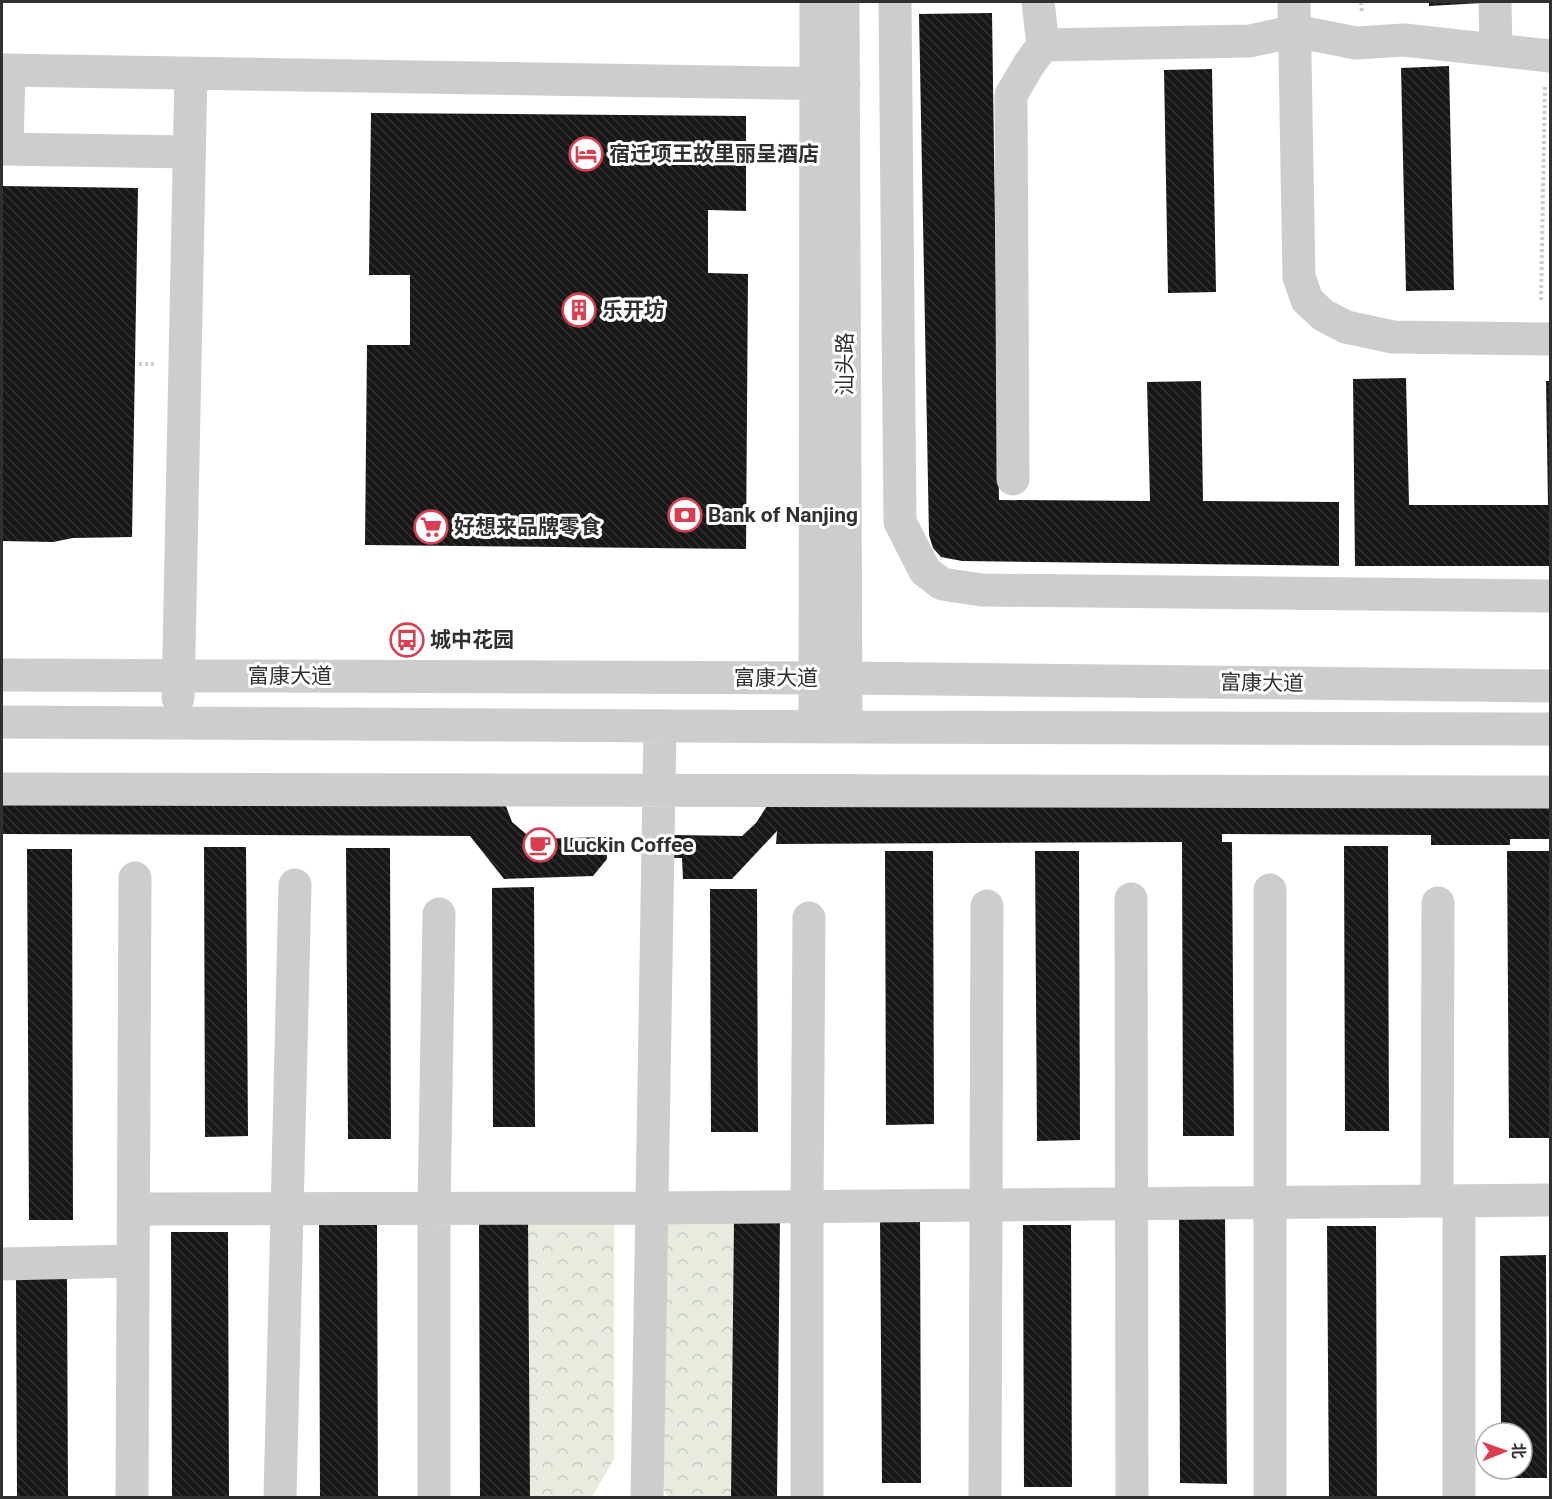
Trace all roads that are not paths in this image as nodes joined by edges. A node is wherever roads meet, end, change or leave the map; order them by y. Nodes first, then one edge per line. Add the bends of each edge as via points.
1 (816, 2) edge
2 (843, 2) edge
3 (895, 2) edge
4 (1038, 2) edge
5 (1495, 2) edge
6 (1295, 16) edge
7 (1043, 45) junction
8 (1496, 50) junction
9 (1548, 56) edge
10 (5, 70) edge
11 (191, 73) junction
12 (830, 84) junction
13 (4, 149) edge
14 (189, 152) junction
15 (1551, 339) edge
16 (1012, 479) dead end
17 (1551, 596) edge
18 (2, 675) edge
19 (179, 675) junction
20 (831, 678) junction
21 (1551, 686) edge
22 (2, 722) edge
23 (178, 723) junction
24 (660, 726) junction
25 (831, 727) junction
26 (1551, 729) edge
27 (2, 789) edge
28 (659, 790) junction
29 (1551, 792) edge
30 (135, 878) dead end
31 (295, 885) dead end
32 (1270, 890) dead end
33 (1131, 899) dead end
34 (1438, 903) dead end
35 (987, 906) dead end
36 (440, 914) dead end
37 (809, 918) dead end
38 (1551, 1200) edge
39 (1448, 1201) junction
40 (1270, 1203) junction
41 (1131, 1204) junction
42 (986, 1205) junction
43 (807, 1207) junction
44 (434, 1208) junction
45 (652, 1208) junction
46 (134, 1209) junction
47 (287, 1209) junction
48 (133, 1261) junction
49 (2, 1264) edge
50 (132, 1497) edge
51 (280, 1497) edge
52 (434, 1497) edge
53 (647, 1497) edge
54 (807, 1497) edge
55 (986, 1497) edge
56 (1132, 1497) edge
57 (1270, 1497) edge
58 (1459, 1497) edge

1 - 12 street, 汕头路
2 - 12 street, 汕头路
3 - 17 street via 900,522 925,571 942,584 982,590
4 - 7 street
5 - 8 street
6 - 7 street via 1250,41
6 - 8 street via 1356,43 1404,40
6 - 15 street via 1299,277 1307,300 1323,315 1346,327 1375,334
7 - 16 street via 1011,95
8 - 9 street
10 - 11 street
10 - 13 street
11 - 12 street
11 - 14 street
12 - 20 street, 汕头路
13 - 14 street
14 - 19 street
18 - 19 street, 富康大道
19 - 20 street, 富康大道
19 - 23 street
20 - 21 street, 富康大道
20 - 25 street, 汕头路
22 - 23 street
23 - 24 street
24 - 25 street
24 - 28 street
25 - 26 street
27 - 28 street
28 - 29 street
28 - 45 street
30 - 46 street
31 - 47 street
32 - 40 street
33 - 41 street
34 - 39 street
35 - 42 street
36 - 44 street
37 - 43 street
38 - 39 street
39 - 40 street
39 - 58 street
40 - 41 street
40 - 57 street
41 - 42 street
41 - 56 street
42 - 43 street
42 - 55 street
43 - 45 street
43 - 54 street
44 - 45 street
44 - 47 street
44 - 52 street
45 - 53 street
46 - 47 street
46 - 48 street
47 - 51 street
48 - 49 street
48 - 50 street

